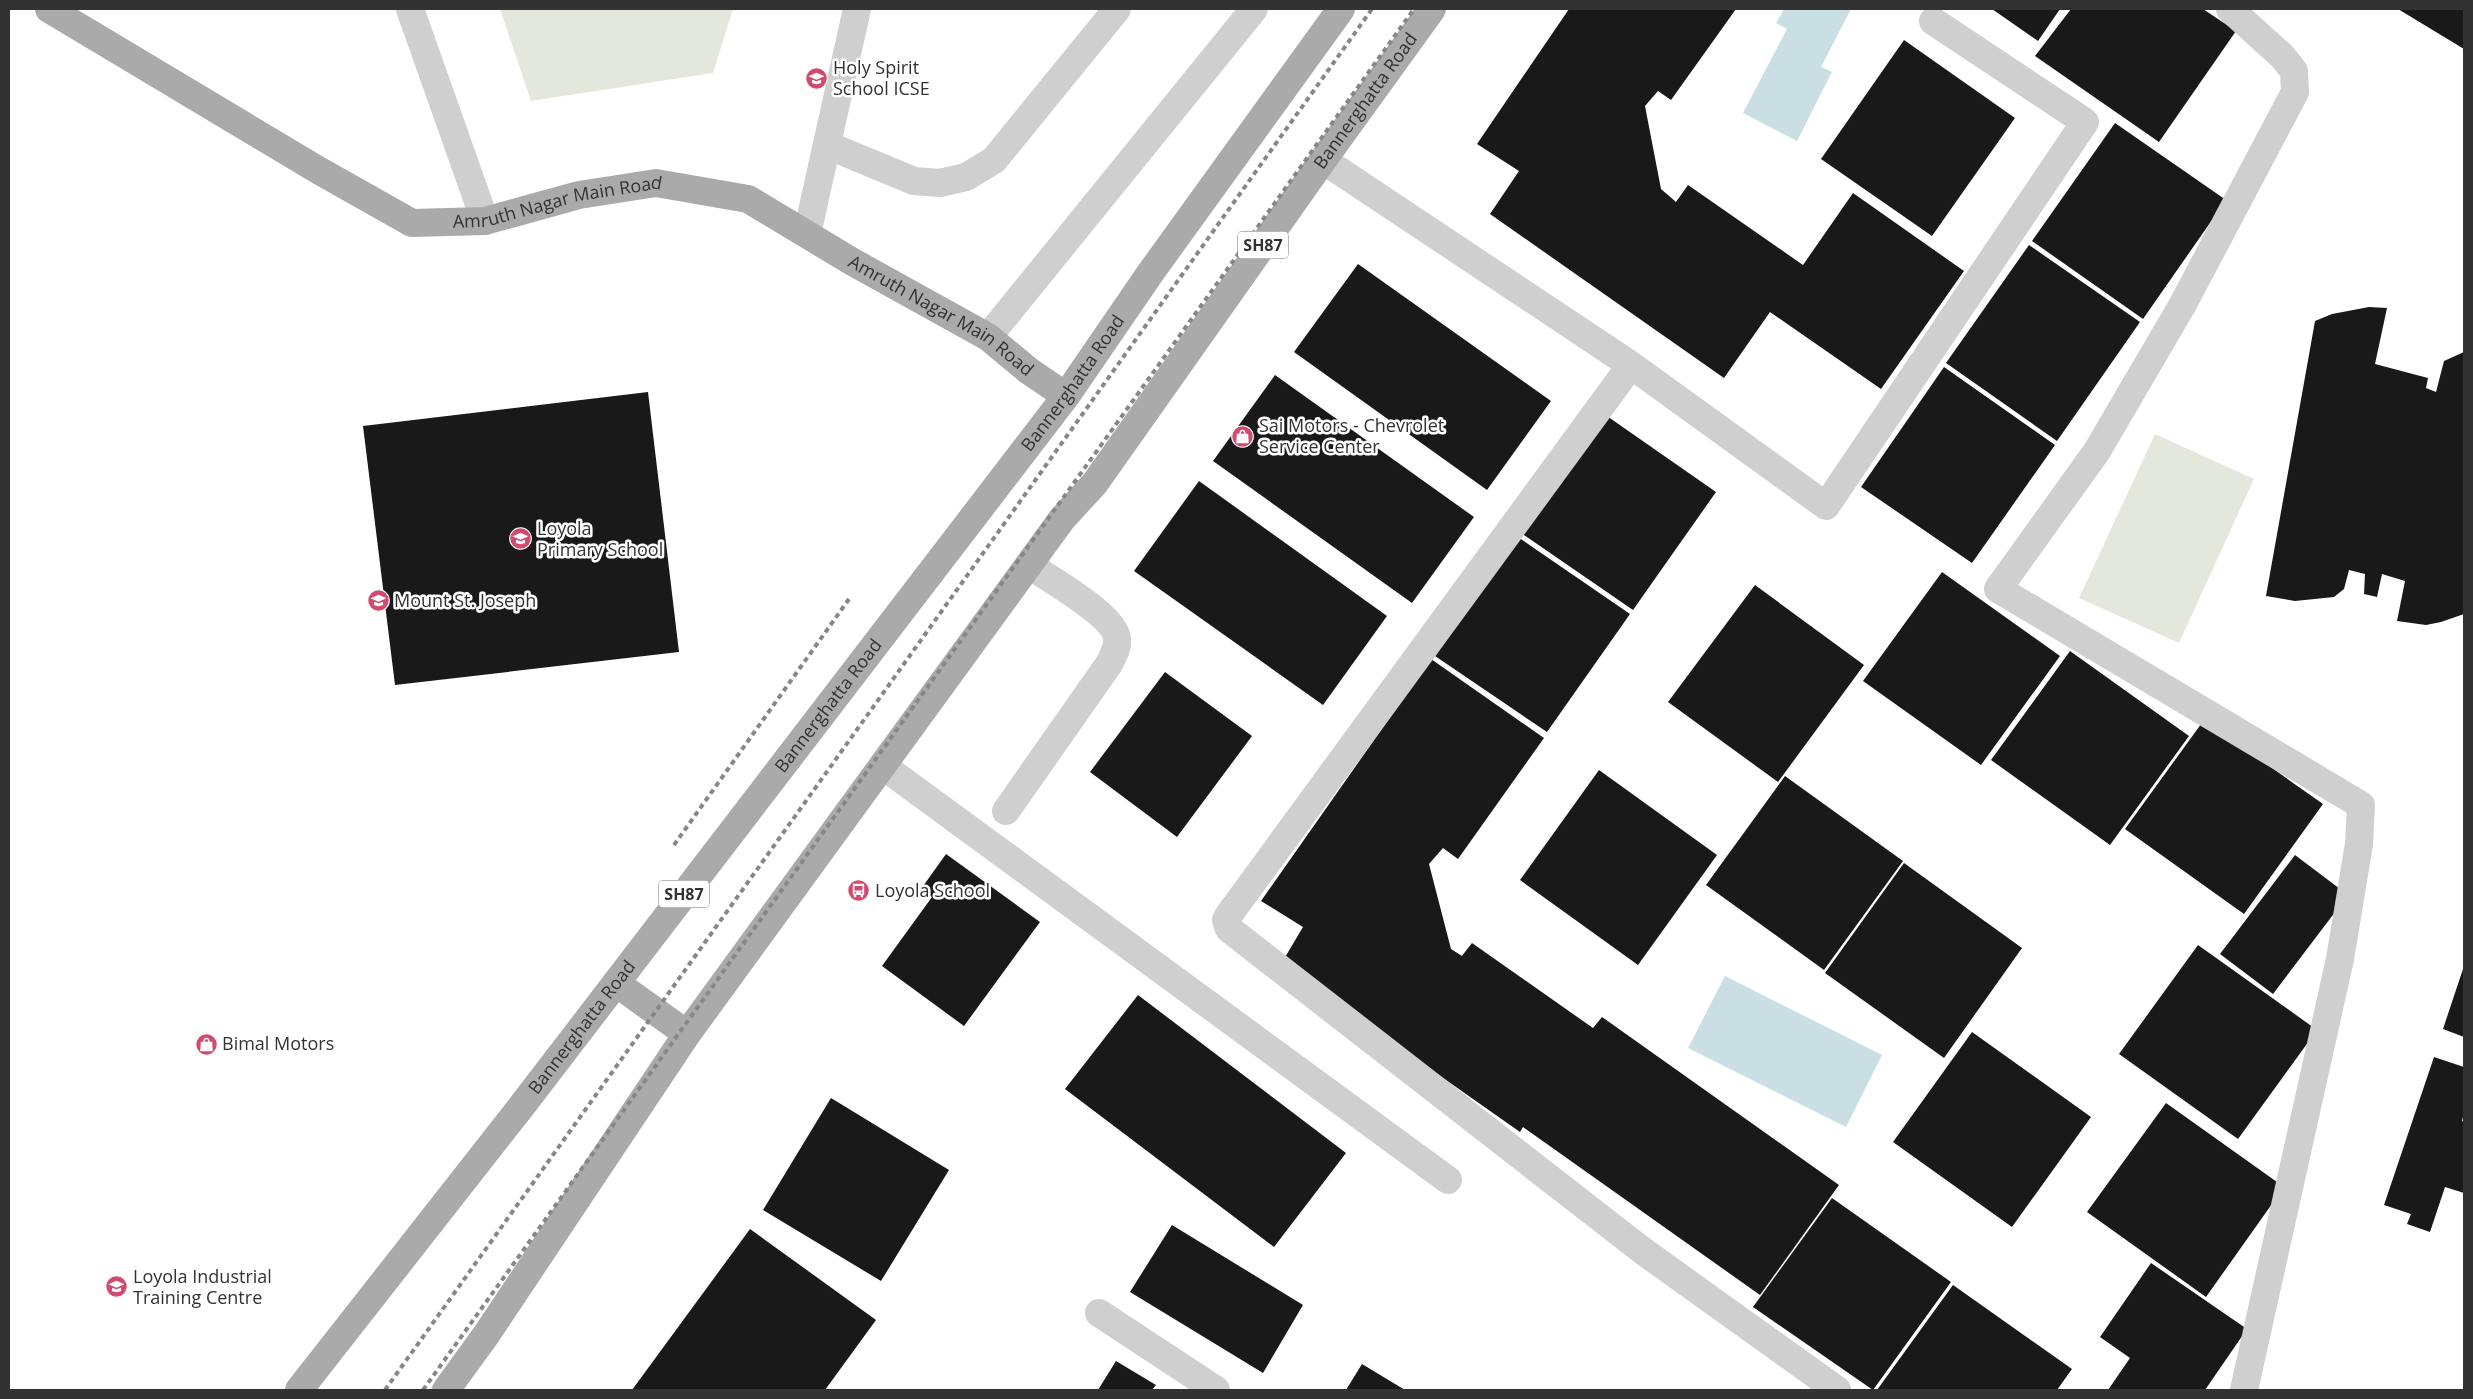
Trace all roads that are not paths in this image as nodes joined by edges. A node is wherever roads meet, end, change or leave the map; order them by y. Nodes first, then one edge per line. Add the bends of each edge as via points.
1 (49, 9) edge
2 (410, 9) edge
3 (858, 9) edge
4 (1117, 9) edge
5 (1254, 9) edge
6 (1340, 9) edge
7 (1432, 9) edge
8 (2230, 9) edge
9 (1932, 21) dead end
10 (827, 144) junction
11 (1322, 160) junction
12 (485, 221) junction
13 (808, 234) junction
14 (988, 337) junction
15 (1631, 365) junction
16 (1066, 396) junction
17 (1029, 565) junction
18 (883, 766) junction
19 (1006, 811) dead end
20 (616, 983) junction
21 (687, 1034) junction
22 (1448, 1180) dead end
23 (1099, 1312) dead end
24 (299, 1390) edge
25 (446, 1390) edge
26 (1216, 1390) edge
27 (1837, 1390) edge
28 (2244, 1390) edge

1 - 12 main road, Amruth Nagar Main Road via 412,223
2 - 12 street
3 - 10 street
4 - 10 street via 994,160 966,177 940,183 914,180
5 - 14 street
6 - 16 main road, Bannerghatta Road / SH87 via 1150,272
7 - 11 main road, Bannerghatta Road / SH87
8 - 28 street via 2294,71 2295,92 2184,304 2097,451 1998,590 2361,805 2359,844 2340,959
9 - 15 street via 2085,122 1826,506
10 - 13 street
11 - 15 street
11 - 17 main road, Bannerghatta Road / SH87 via 1095,483 1062,519
12 - 13 main road, Amruth Nagar Main Road via 578,195 656,183 748,198
13 - 14 main road, Amruth Nagar Main Road
14 - 16 main road, Amruth Nagar Main Road
15 - 27 street via 1228,916 1226,925 1643,1250
16 - 20 main road, Bannerghatta Road / SH87
17 - 18 main road, Bannerghatta Road / SH87
17 - 19 street via 1102,615 1113,627 1117,638 1116,651
18 - 21 main road, Bannerghatta Road / SH87
18 - 22 street
20 - 21 main road
20 - 24 main road, Bannerghatta Road / SH87
21 - 25 main road, Bannerghatta Road / SH87
23 - 26 street

